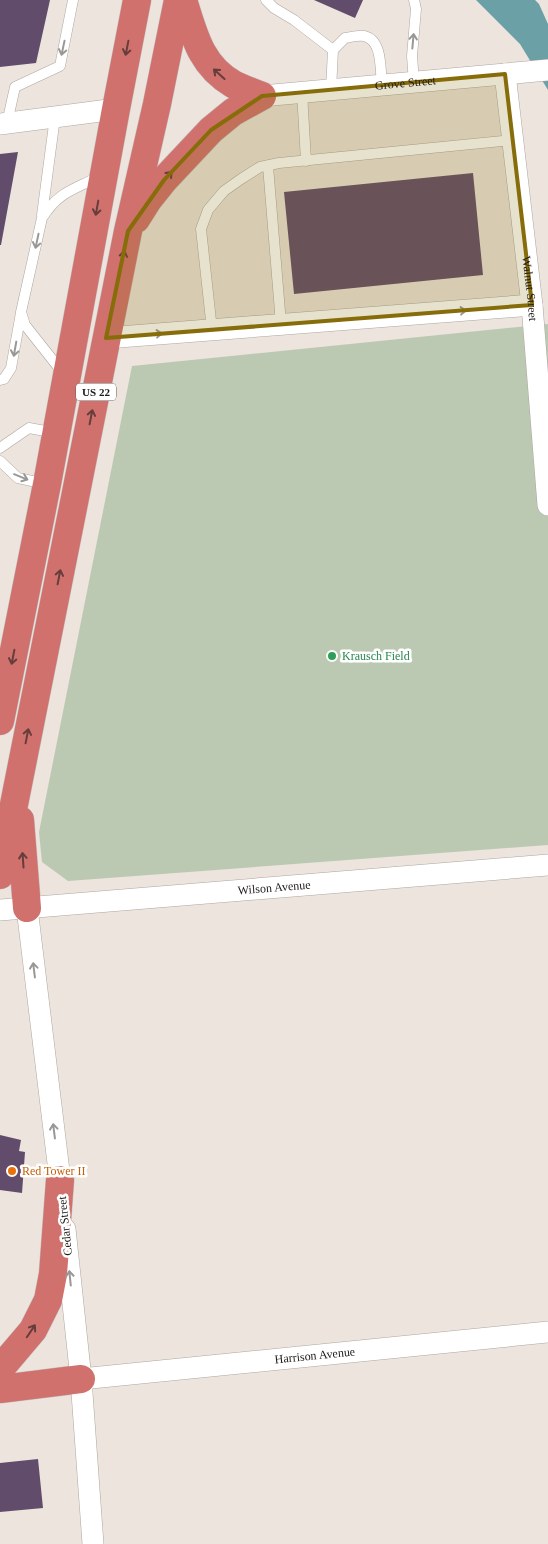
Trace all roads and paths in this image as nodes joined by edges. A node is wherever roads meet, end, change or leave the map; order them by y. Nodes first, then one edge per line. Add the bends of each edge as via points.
1 (73, 0) edge
2 (137, 0) edge
3 (178, 0) edge
4 (183, 0) edge
5 (266, 0) edge
6 (414, 0) edge
7 (334, 50) junction
8 (548, 70) edge
9 (512, 73) junction
10 (414, 82) junction
11 (382, 85) junction
12 (331, 90) junction
13 (302, 92) junction
14 (262, 96) junction
15 (116, 108) junction
16 (55, 117) junction
17 (4, 124) edge
18 (513, 140) junction
19 (306, 161) junction
20 (268, 166) junction
21 (104, 174) junction
22 (42, 218) junction
23 (128, 231) junction
24 (532, 305) junction
25 (21, 312) junction
26 (281, 324) junction
27 (212, 330) junction
28 (106, 338) junction
29 (67, 377) junction
30 (0, 380) edge
31 (57, 433) junction
32 (0, 448) edge
33 (0, 461) edge
34 (47, 484) junction
35 (548, 505) edge
36 (40, 524) junction
37 (0, 632) edge
38 (0, 721) edge
39 (18, 784) junction
40 (548, 865) edge
41 (0, 875) edge
42 (27, 908) junction
43 (0, 910) edge
44 (60, 1180) junction
45 (548, 1332) edge
46 (0, 1368) edge
47 (81, 1379) junction
48 (0, 1388) edge
49 (93, 1544) edge

1 -> 17 lane via 60,66 15,87
2 -> 15 highway, US 22
3 - 23 highway, US 22
14 -> 4 highway via 234,85 206,61
5 - 7 lane
10 -> 6 lane
7 - 11 lane via 345,38 363,36 371,39 378,48
7 - 12 lane
8 - 9 street, Grove Street
9 - 10 street, Grove Street
9 - 18 street, Walnut Street
10 - 11 street, Grove Street
11 - 12 street, Grove Street
12 - 13 street, Grove Street
13 - 14 street, Grove Street
13 - 19 lane
23 -> 14 highway via 164,180 211,130 233,112
15 - 16 street
15 - 21 highway, US 22
16 - 17 street
16 - 22 lane
18 - 19 lane
18 - 24 street, Walnut Street
19 - 20 lane
20 - 26 lane
20 - 27 lane via 260,167 224,191 208,210 201,229
21 - 22 lane via 59,196
21 -> 29 highway, US 22
22 -> 25 lane
28 -> 23 highway, US 22
26 -> 24 street
24 - 35 street, Walnut Street
25 - 29 lane via 25,325
25 -> 30 lane via 12,368
26 - 27 street
28 -> 27 street
39 -> 28 highway, US 22
29 - 31 highway, US 22
31 - 32 lane via 29,428
31 - 34 highway, US 22
33 -> 34 lane via 18,478
34 - 36 highway, US 22
36 - 37 highway via 17,596
36 -> 38 highway, US 22
39 - 41 highway, US 22
42 -> 39 highway
40 - 42 street, Wilson Avenue
42 - 43 street, Wilson Avenue
44 -> 42 street, Cedar Street
46 -> 44 highway via 33,1330 48,1300
47 -> 44 street, Cedar Street
45 - 47 street, Harrison Avenue
47 - 48 highway
47 - 49 street, Cedar Street

